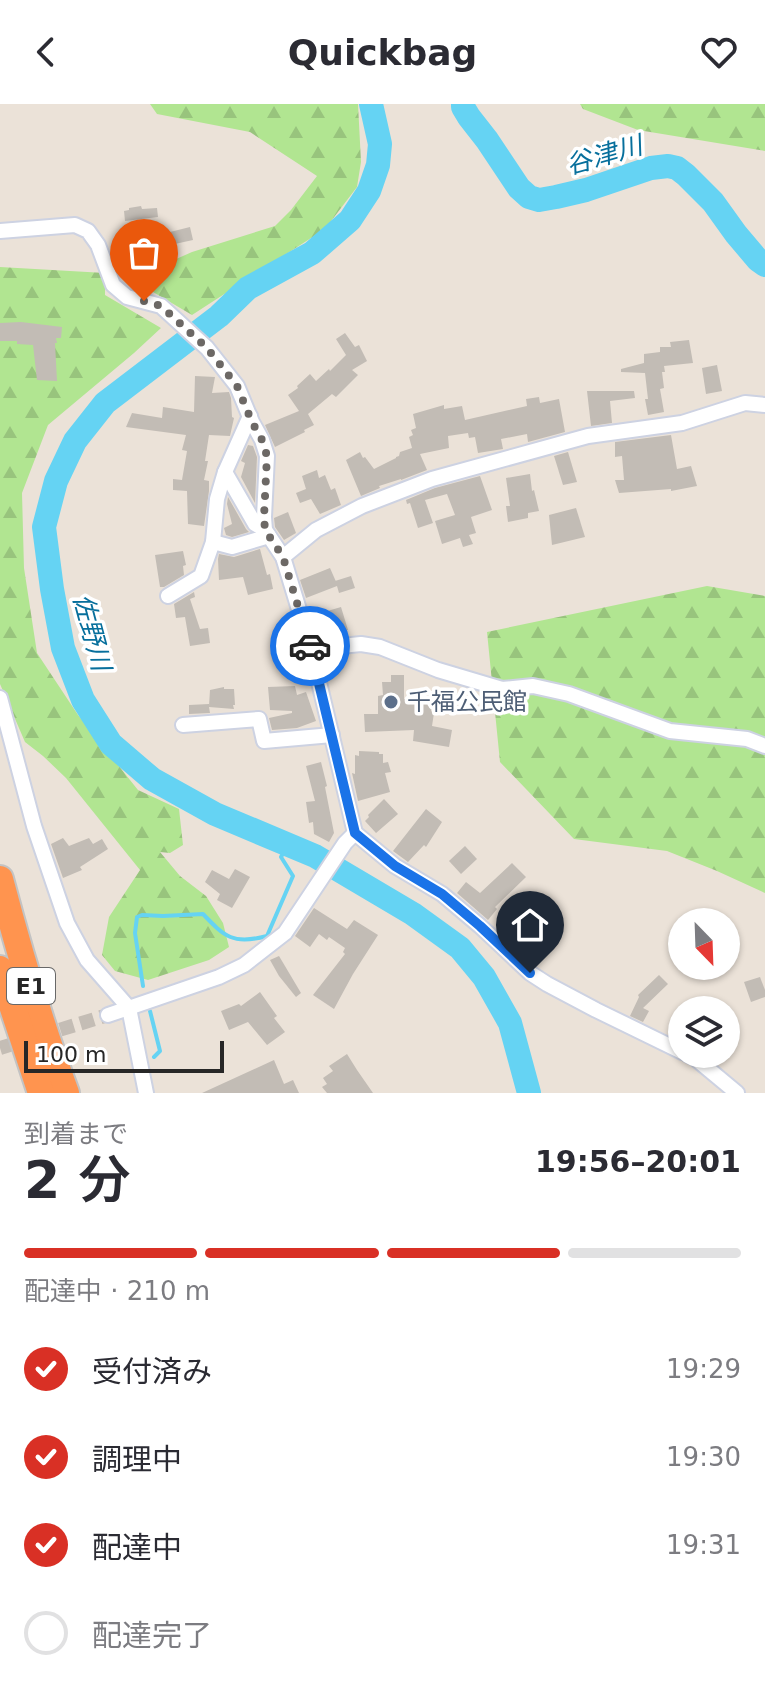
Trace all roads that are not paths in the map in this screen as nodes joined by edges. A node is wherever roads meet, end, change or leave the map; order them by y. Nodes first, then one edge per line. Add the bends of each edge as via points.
1 (0, 231) edge
2 (765, 405) edge
3 (250, 416) junction
4 (225, 472) junction
5 (267, 533) junction
6 (213, 542) junction
7 (283, 557) junction
8 (168, 596) dead end
9 (311, 649) junction
10 (0, 698) edge
11 (183, 725) dead end
12 (332, 735) junction
13 (765, 746) edge
14 (350, 838) junction
15 (0, 879) edge
16 (0, 969) edge
17 (129, 1008) junction
18 (108, 1015) tunnel mouth
19 (668, 1045) edge
20 (707, 1068) edge
21 (41, 1093) edge
22 (66, 1093) edge
23 (146, 1093) edge
24 (737, 1093) edge

1 - 3 street via 75,225 88,231 113,285 127,297 161,306 207,348 237,386
2 - 7 street via 745,403 682,423 588,436 432,479 316,530
3 - 4 street
3 - 5 street via 267,456
4 - 5 street via 255,524
4 - 6 street
5 - 6 street via 232,547
5 - 7 street
6 - 8 street via 201,576
7 - 9 street
9 - 12 street
9 - 13 street via 380,647 502,689 533,686 670,731 747,739
10 - 17 street via 67,923 87,960
11 - 12 street via 259,719 264,741
12 - 14 street
14 - 17 street via 285,933 244,965
14 - 19 street via 442,894 530,973
15 - 22 highway, E1
16 - 21 highway, E1
17 - 18 street
17 - 23 street
20 - 24 street

